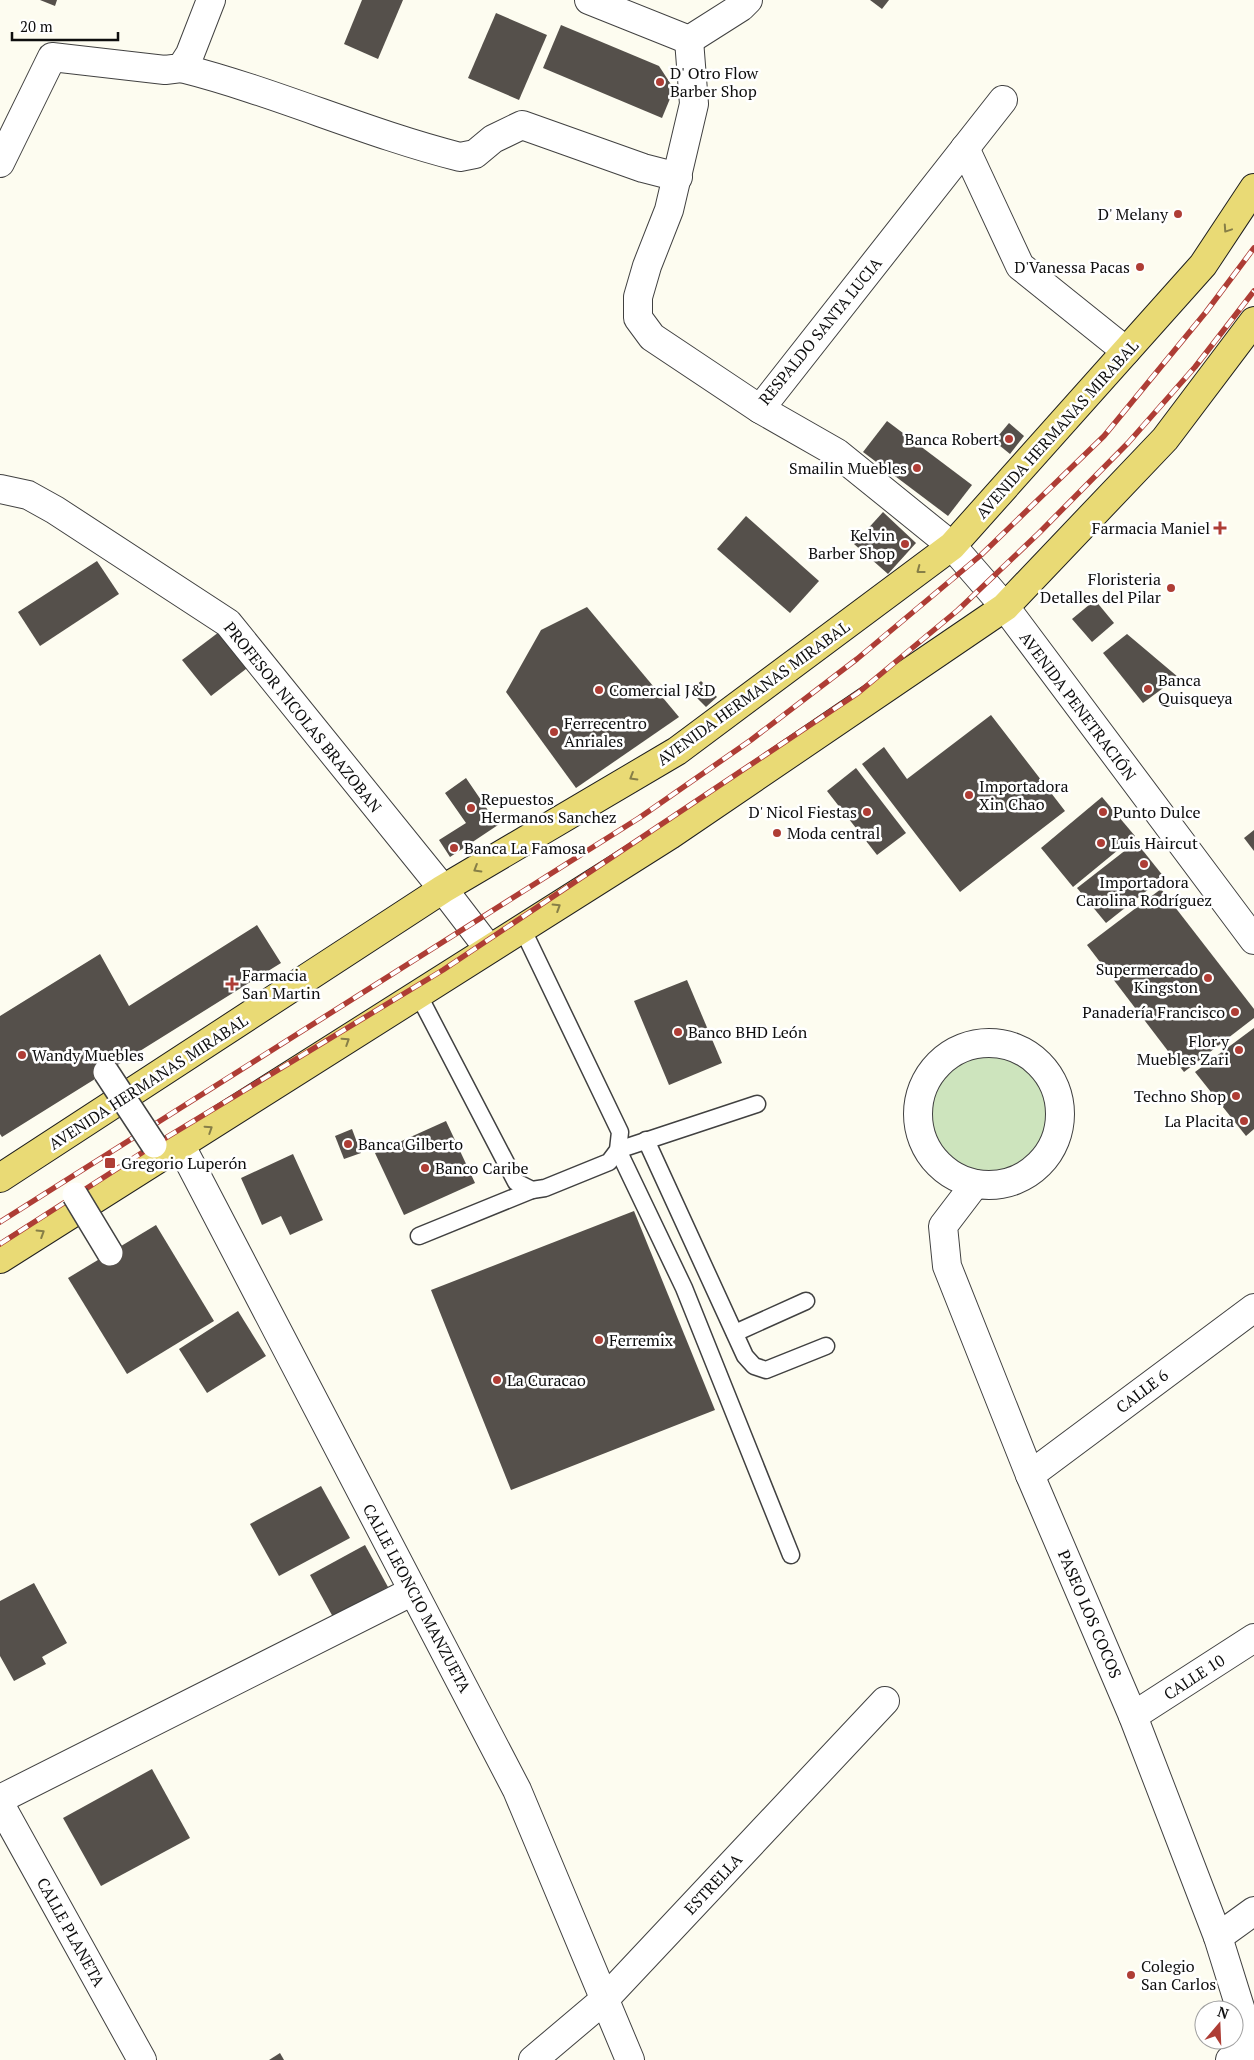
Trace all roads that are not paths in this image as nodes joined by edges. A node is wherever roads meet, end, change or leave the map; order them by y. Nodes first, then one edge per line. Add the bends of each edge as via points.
1 (211, 0) edge
2 (589, 0) edge
3 (748, 0) edge
4 (689, 40) junction
5 (181, 68) junction
6 (1004, 100) dead end
7 (966, 148) junction
8 (0, 163) edge
9 (678, 177) junction
10 (1254, 188) edge
11 (1254, 321) edge
12 (1126, 352) junction
13 (760, 409) junction
14 (0, 489) edge
15 (952, 546) junction
16 (1005, 607) junction
17 (443, 889) junction
18 (522, 928) junction
19 (1254, 940) edge
20 (488, 949) junction
21 (418, 994) junction
22 (106, 1072) dead end
23 (757, 1104) dead end
24 (646, 1140) junction
25 (154, 1145) dead end
26 (181, 1146) junction
27 (618, 1150) junction
28 (0, 1178) edge
29 (974, 1184) junction
30 (532, 1190) junction
31 (75, 1195) dead end
32 (419, 1236) dead end
33 (110, 1253) dead end
34 (0, 1259) edge
35 (806, 1301) dead end
36 (1254, 1308) edge
37 (735, 1333) junction
38 (826, 1346) dead end
39 (1030, 1475) junction
40 (791, 1555) dead end
41 (412, 1591) junction
42 (1254, 1638) edge
43 (885, 1701) dead end
44 (1133, 1716) junction
45 (0, 1799) edge
46 (0, 1804) edge
47 (1254, 1911) edge
48 (1218, 1937) junction
49 (604, 2000) junction
50 (1245, 2052) edge
51 (142, 2060) edge
52 (534, 2060) edge
53 (630, 2060) edge

1 - 5 street via 190,54
2 - 4 street
3 - 4 street
4 - 9 street, RESPALDO SANTA LUCIA via 694,104
5 - 8 street via 165,70 52,57
5 - 9 street via 233,81 371,131 460,157 475,154 493,138 522,125 642,168
6 - 7 street, RESPALDO SANTA LUCIA
7 - 12 street via 1020,266
7 - 13 street, RESPALDO SANTA LUCIA
9 - 13 street, RESPALDO SANTA LUCIA via 638,297 638,318 652,337
10 -> 12 main road, AVENIDA HERMANAS MIRABAL via 1203,265
11 - 16 main road via 1165,439
12 - 15 main road, AVENIDA HERMANAS MIRABAL
13 - 15 street, AVENIDA PENETRACIÓN via 837,453
14 - 17 street, PROFESOR NICOLAS BRAZOBAN via 28,495 55,510 228,623
15 - 16 street, AVENIDA PENETRACIÓN
15 -> 17 main road, AVENIDA HERMANAS MIRABAL via 677,751
18 -> 16 main road via 670,836
16 - 19 street, AVENIDA PENETRACIÓN
17 - 20 street, PROFESOR NICOLAS BRAZOBAN
17 - 28 main road, AVENIDA HERMANAS MIRABAL
18 - 20 main road
18 - 27 lane via 620,1132
20 - 21 main road
26 -> 21 main road
21 - 30 lane via 516,1182
22 - 25 street, bridge
23 - 24 lane
24 - 27 lane
24 - 37 lane
34 -> 26 main road
26 - 41 street, CALLE LEONCIO MANZUETA
27 - 30 lane via 609,1162 545,1188
27 - 40 lane via 684,1288
29 - 29 street via 998,1184 1022,1178 1041,1164 1054,1144 1061,1121 1059,1098 1049,1076 1033,1058 1012,1047 989,1043 966,1047 946,1058 930,1074 920,1095 918,1118 923,1141 935,1160 953,1175
29 - 39 street, PASEO LOS COCOS via 944,1226 947,1266
30 - 32 lane
31 - 33 street, bridge
35 - 37 lane
36 - 39 street, CALLE 6
37 - 38 lane via 745,1356 754,1366 766,1370
39 - 44 street, PASEO LOS COCOS
41 - 45 street
41 - 49 street, CALLE LEONCIO MANZUETA via 518,1790
42 - 44 street, CALLE 10
43 - 49 street, ESTRELLA
44 - 48 street, PASEO LOS COCOS
46 - 51 street, CALLE PLANETA
47 - 48 street
48 - 50 street, PASEO LOS COCOS
49 - 52 street, ESTRELLA
49 - 53 street, CALLE LEONCIO MANZUETA

